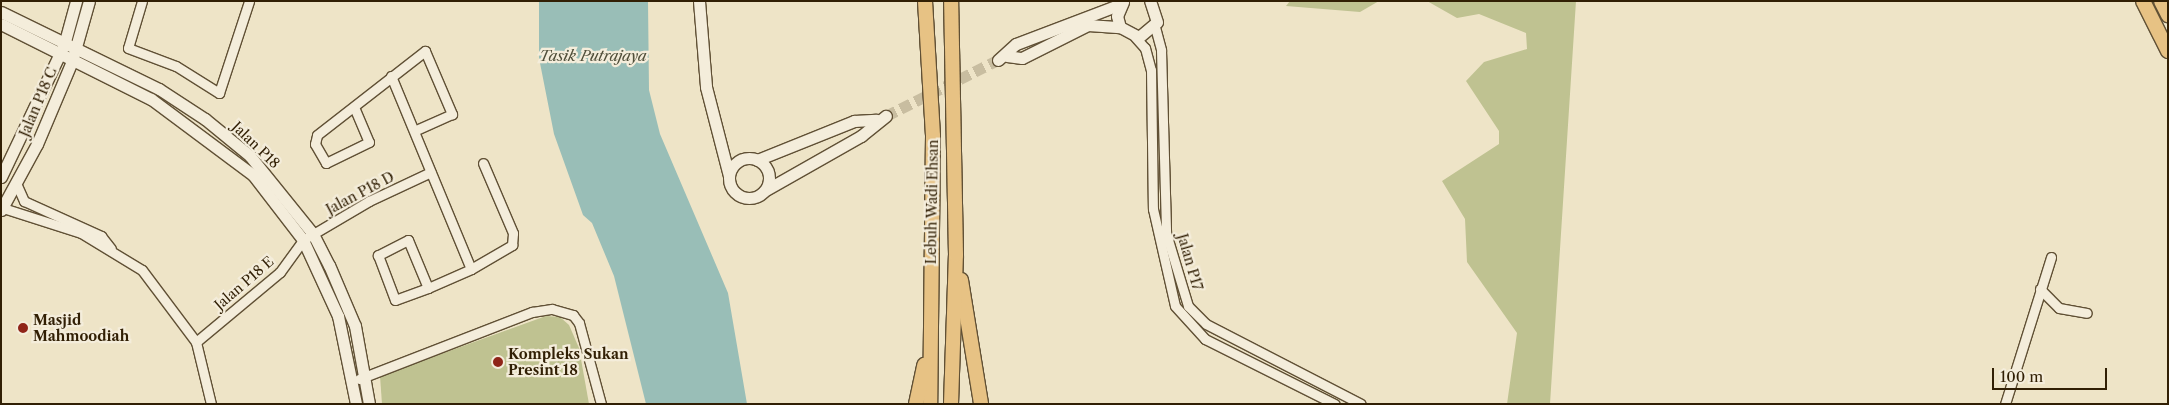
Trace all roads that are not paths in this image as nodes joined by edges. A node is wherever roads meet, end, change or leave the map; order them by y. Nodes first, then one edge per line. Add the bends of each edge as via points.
1 (76, 1) edge
2 (89, 1) edge
3 (142, 1) edge
4 (249, 1) edge
5 (699, 1) edge
6 (925, 1) edge
7 (951, 1) edge
8 (2138, 1) edge
9 (2143, 1) edge
10 (2161, 1) edge
11 (1122, 3) edge
12 (1154, 4) edge
13 (1, 12) edge
14 (2168, 15) edge
15 (1, 24) edge
16 (2152, 24) junction
17 (1155, 27) junction
18 (1120, 28) junction
19 (1135, 37) junction
20 (62, 50) junction
21 (2168, 51) edge
22 (74, 56) junction
23 (391, 76) junction
24 (354, 106) junction
25 (416, 130) junction
26 (722, 150) junction
27 (751, 159) junction
28 (483, 163) dead end
29 (431, 172) junction
30 (729, 176) junction
31 (1, 177) edge
32 (16, 183) junction
33 (764, 191) junction
34 (2, 209) edge
35 (308, 237) junction
36 (111, 249) junction
37 (956, 255) junction
38 (2051, 257) dead end
39 (471, 269) junction
40 (428, 288) junction
41 (2040, 289) junction
42 (2087, 313) dead end
43 (932, 326) junction
44 (196, 342) junction
45 (368, 378) junction
46 (354, 380) junction
47 (211, 404) edge
48 (356, 404) edge
49 (369, 404) edge
50 (601, 404) edge
51 (916, 404) edge
52 (930, 404) edge
53 (951, 404) edge
54 (981, 404) edge
55 (1335, 404) edge
56 (1361, 404) edge
57 (2006, 404) edge

1 - 20 street, Jalan P18 C
2 - 22 street, Jalan P18 C
3 - 4 street via 128,48 176,66 221,93
5 - 26 street via 706,87
6 - 43 main road, Lebuh Wadi Ehsan via 933,136
7 - 37 main road, Lebuh Wadi Ehsan
8 - 16 main road
9 - 16 main road
10 - 14 main road
11 - 18 street via 1117,16
11 - 18 street via 1016,44 1003,58 1022,58 1088,24
12 - 17 street
13 - 20 street, Jalan P18
15 - 20 street, Jalan P18
16 - 21 main road
17 - 19 street
17 - 56 street, Jalan P17 via 1161,50 1166,233 1188,306 1206,324
18 - 19 street
19 - 55 street, Jalan P17 via 1145,48 1151,70 1154,216 1175,306 1205,339
20 - 22 street, Jalan P18
20 - 31 street, Jalan P18 C
22 - 32 street, Jalan P18 C
22 - 35 street, Jalan P18 via 188,122 253,175
23 - 24 street
23 - 25 street
23 - 25 street via 421,52 431,56 452,114
24 - 24 street via 369,142 326,163 315,138
25 - 29 street
26 - 27 street
26 - 30 street
27 - 30 street via 732,166
27 - 33 street via 768,174
27 - 33 street via 854,121 881,118 861,136
28 - 39 street via 514,238 509,248
29 - 35 street, Jalan P18 D
29 - 39 street
30 - 33 street via 734,191 744,197
32 - 34 street, Jalan P18 C
32 - 36 street via 24,201 101,236
34 - 36 street via 61,225
35 - 44 street, Jalan P18 E via 280,272
35 - 45 street, Jalan P18 via 355,326
35 - 46 street, Jalan P18 via 338,316
36 - 44 street via 142,270 164,295
37 - 53 main road, Lebuh Wadi Ehsan
37 - 54 main road
38 - 41 street
39 - 40 street
40 - 40 street via 395,300 378,254 408,240
41 - 42 street via 2059,308
41 - 57 street
43 - 51 main road
43 - 52 main road, Lebuh Wadi Ehsan
44 - 47 street
45 - 46 street
45 - 49 street, Jalan P18
45 - 50 street via 532,312 552,309 573,315 579,323
46 - 48 street, Jalan P18

